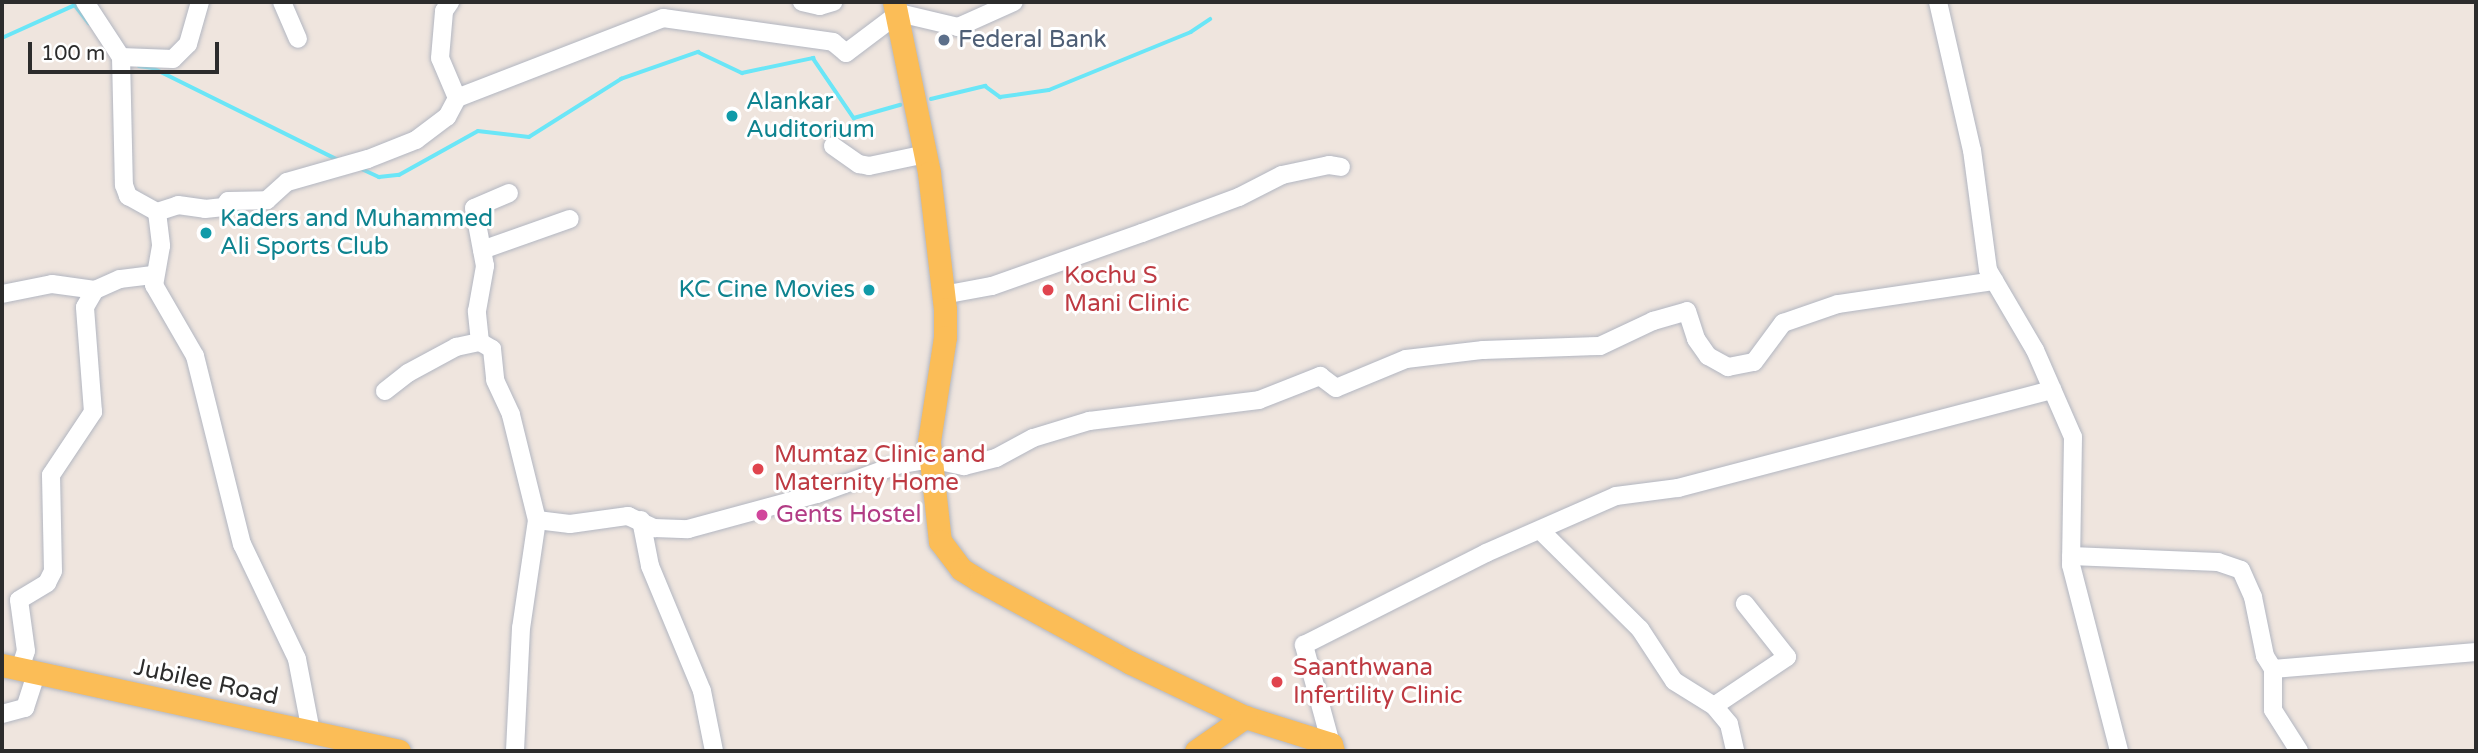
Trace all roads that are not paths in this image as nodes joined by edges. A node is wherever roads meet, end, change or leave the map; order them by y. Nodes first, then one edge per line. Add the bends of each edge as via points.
1 (85, 2) edge
2 (200, 2) edge
3 (282, 2) edge
4 (450, 2) edge
5 (802, 2) edge
6 (833, 2) edge
7 (1014, 2) edge
8 (1938, 2) edge
9 (897, 7) edge
10 (298, 39) dead end
11 (121, 57) junction
12 (457, 98) junction
13 (833, 146) dead end
14 (926, 154) junction
15 (1341, 167) dead end
16 (509, 193) dead end
17 (157, 212) junction
18 (570, 219) dead end
19 (482, 250) junction
20 (154, 275) junction
21 (1994, 281) junction
22 (95, 290) junction
23 (2, 294) edge
24 (943, 295) junction
25 (480, 342) junction
26 (2052, 390) junction
27 (385, 391) dead end
28 (930, 459) junction
29 (537, 520) junction
30 (641, 520) junction
31 (1542, 532) junction
32 (2071, 556) junction
33 (1745, 604) dead end
34 (2476, 652) edge
35 (20, 669) edge
36 (2273, 669) junction
37 (1714, 706) junction
38 (2, 714) edge
39 (1245, 717) junction
40 (311, 732) junction
41 (369, 748) edge
42 (1332, 748) edge
43 (400, 751) edge
44 (515, 751) edge
45 (714, 751) edge
46 (1196, 751) edge
47 (1735, 751) edge
48 (2119, 751) edge
49 (2299, 751) edge

1 - 11 street
2 - 11 street via 188,44 173,59
3 - 10 street
4 - 12 street via 444,11 440,58
5 - 6 street via 820,6
7 - 9 street via 958,27
8 - 21 street via 1972,150 1979,226
9 - 12 street via 846,53 834,42 663,18
9 - 14 main road
11 - 17 street via 124,185 128,196
12 - 17 street via 447,117 416,139 332,173 287,182 267,200 228,201 224,207 205,209 178,205
13 - 14 street via 869,166
14 - 24 main road
15 - 24 street via 1329,165 1282,175 1239,197 992,286
16 - 19 street via 474,208
17 - 20 street via 161,246
18 - 19 street
19 - 25 street via 484,282 477,311
20 - 22 street via 120,279
20 - 40 street via 154,285 195,356 242,544 297,659
21 - 26 street via 2035,350
21 - 28 street via 1838,304 1783,323 1754,362 1728,367 1708,356 1696,339 1688,312 1653,321 1600,346 1483,350 1406,359 1336,388 1320,376 1259,400 1089,421 964,466
22 - 23 street via 52,284
22 - 35 street via 85,307 93,412 51,475 52,571 47,583 19,600 26,651
24 - 28 main road via 945,337 930,416
25 - 27 street via 456,347
25 - 29 street via 492,349 495,380 511,415
26 - 31 street via 1678,488 1616,496
26 - 32 street via 2073,438
28 - 30 street via 709,525 674,531
28 - 39 main road via 940,541 961,569 1129,662
29 - 30 street via 570,524 628,516
29 - 44 street via 521,628
30 - 45 street via 650,566 702,691
31 - 37 street via 1640,629 1674,681
31 - 42 street via 1486,553 1304,645
32 - 36 street via 2218,562 2241,570 2253,597 2265,656
32 - 48 street
33 - 37 street via 1787,657
34 - 36 street
35 - 38 street via 24,708
35 - 40 main road, Jubilee Road
36 - 49 street via 2273,710
37 - 47 street via 1729,724
39 - 42 main road
39 - 46 main road
40 - 41 main road, Jubilee Road
41 - 43 main road, Jubilee Road

